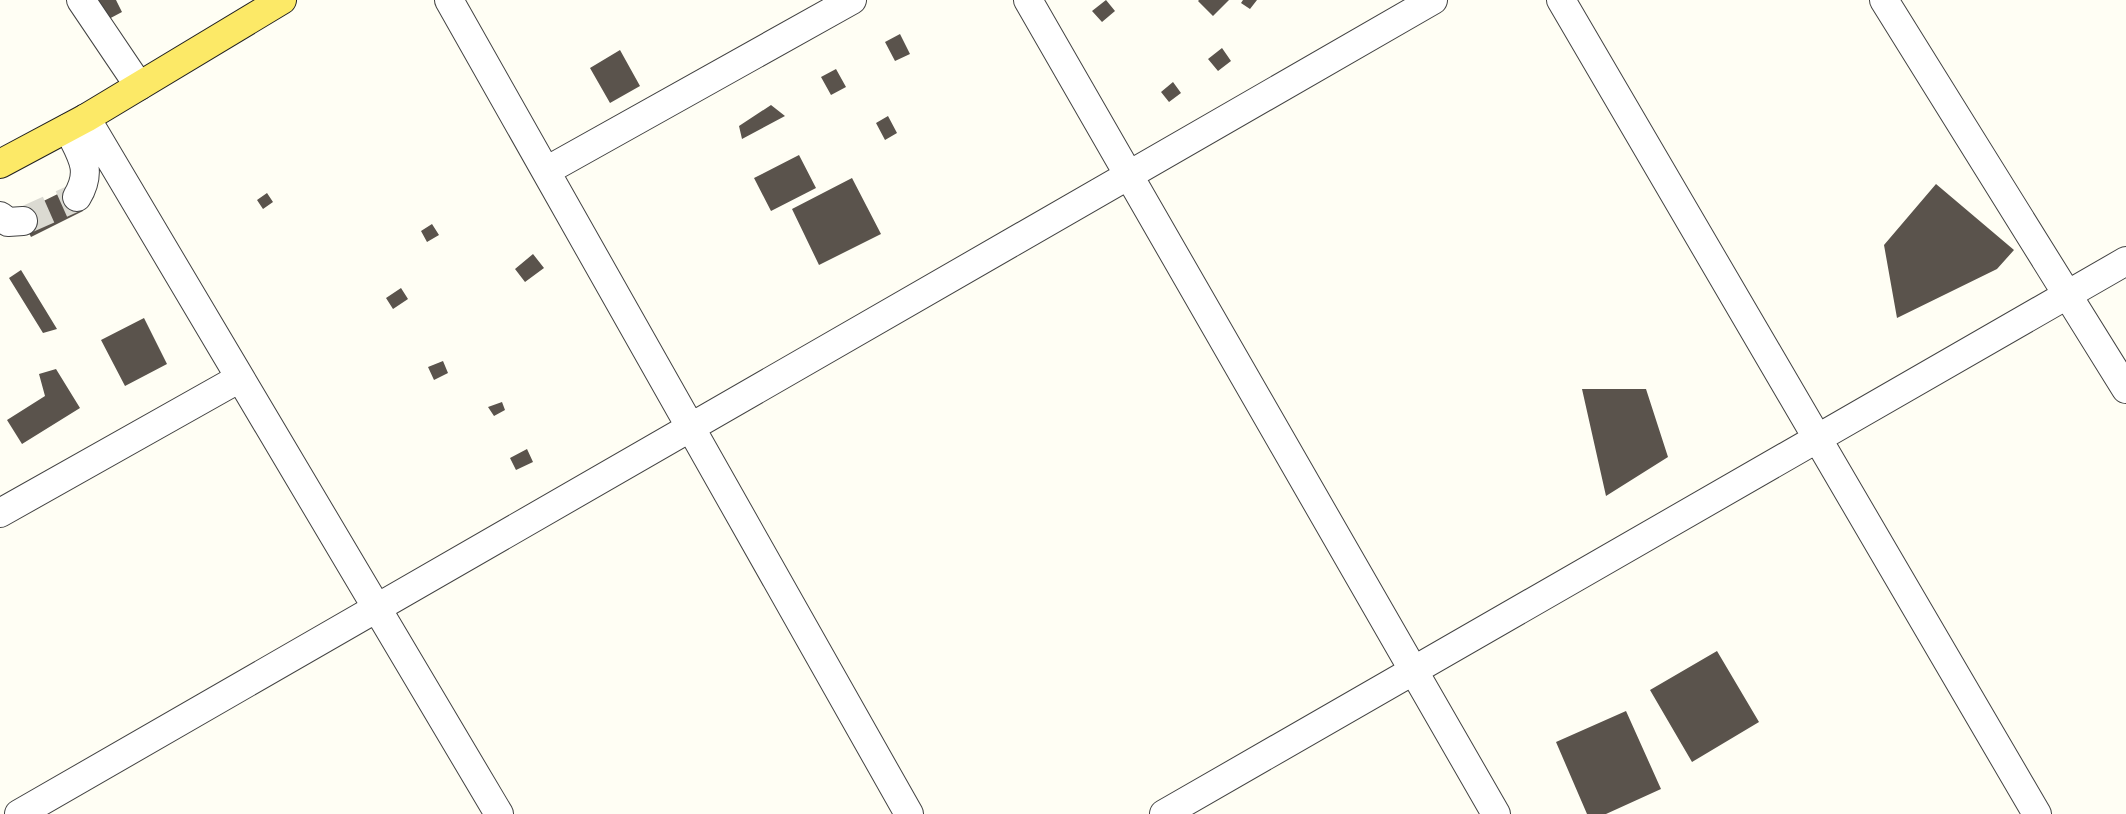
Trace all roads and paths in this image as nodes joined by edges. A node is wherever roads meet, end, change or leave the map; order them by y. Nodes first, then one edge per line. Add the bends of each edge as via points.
1 (81, 0) edge
2 (282, 0) edge
3 (449, 0) edge
4 (852, 0) edge
5 (1028, 0) edge
6 (1433, 0) edge
7 (1561, 0) edge
8 (1884, 0) edge
9 (140, 86) junction
10 (77, 123) junction
11 (0, 164) edge
12 (546, 171) junction
13 (1128, 175) junction
14 (76, 197) tunnel mouth
15 (2126, 261) edge
16 (2068, 294) junction
17 (240, 378) junction
18 (2126, 389) edge
19 (691, 427) junction
20 (1817, 438) junction
21 (0, 513) edge
22 (376, 608) junction
23 (1413, 670) junction
24 (19, 814) edge
25 (499, 814) edge
26 (909, 814) edge
27 (1164, 814) edge
28 (1496, 814) edge
29 (2037, 814) edge

1 - 9 street
2 - 9 main road
3 - 12 street
4 - 12 street
5 - 13 street
6 - 13 street
7 - 20 street
8 - 16 street
9 - 10 main road
10 - 11 main road
10 - 14 street via 86,169 83,186
10 - 17 street
12 - 19 street
13 - 19 street
13 - 23 street
15 - 16 street
16 - 18 street
16 - 20 street
17 - 21 street
17 - 22 street
19 - 22 street
19 - 26 street
20 - 23 street
20 - 29 street
22 - 24 street
22 - 25 street
23 - 27 street
23 - 28 street

